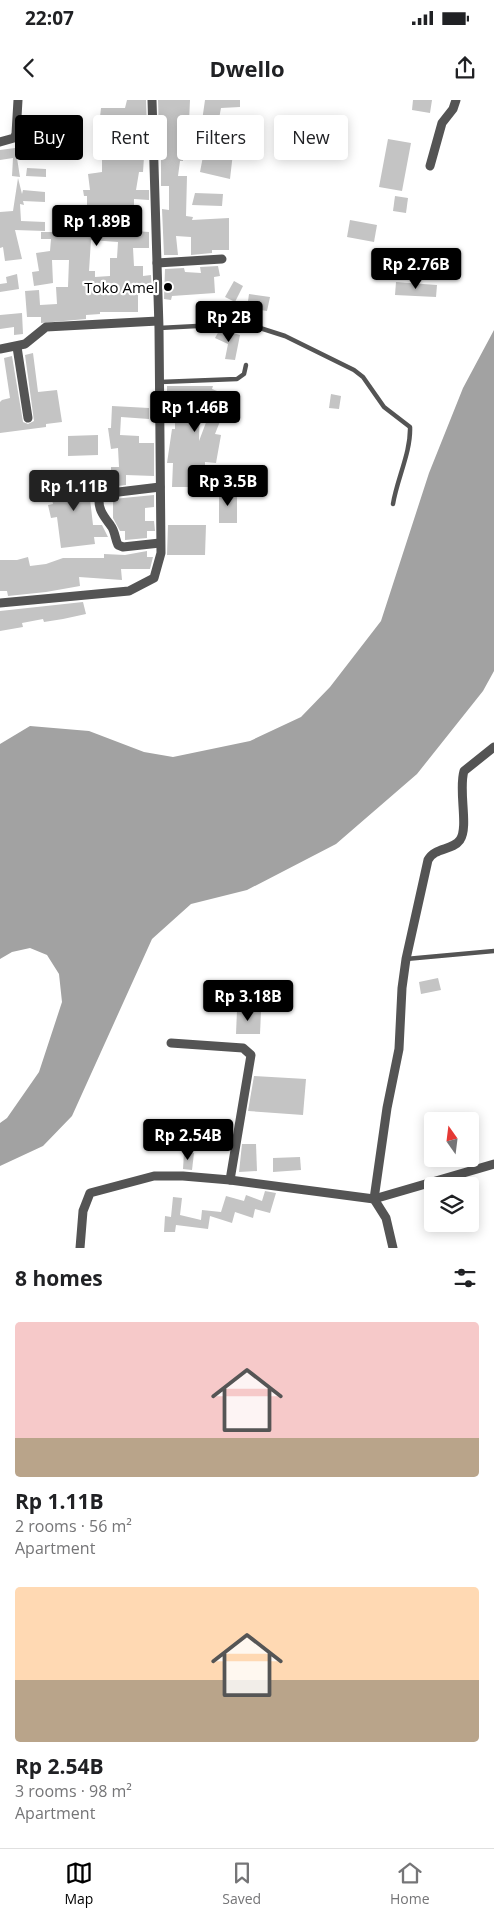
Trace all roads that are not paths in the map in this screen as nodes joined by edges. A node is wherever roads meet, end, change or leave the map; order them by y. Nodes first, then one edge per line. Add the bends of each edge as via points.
1 (18, 100) edge
2 (152, 100) edge
3 (456, 100) edge
4 (0, 142) edge
5 (430, 166) dead end
6 (222, 259) dead end
7 (157, 263) junction
8 (158, 324) junction
9 (17, 347) junction
10 (0, 349) edge
11 (246, 365) dead end
12 (158, 382) junction
13 (28, 418) dead end
14 (160, 487) junction
15 (393, 504) dead end
16 (160, 543) junction
17 (0, 603) edge
18 (494, 747) edge
19 (494, 951) edge
20 (406, 959) junction
21 (171, 1043) dead end
22 (494, 1164) edge
23 (230, 1180) junction
24 (374, 1199) junction
25 (80, 1248) edge
26 (393, 1248) edge

1 - 4 street via 16,134 14,138
2 - 7 street
3 - 5 street via 442,123
6 - 7 street
7 - 8 street
8 - 9 street via 46,327 31,341
8 - 12 street
8 - 15 lane via 236,324 260,328 312,349 363,377 384,406 410,427 408,450
9 - 10 street
9 - 13 street
11 - 12 lane via 244,374 237,379
12 - 14 street
14 - 16 street
14 - 16 street via 102,494 98,506 112,527 118,546
16 - 17 street via 161,553 154,578 135,590
18 - 20 street via 464,771 461,788 463,834 456,845 435,853 428,860
19 - 20 lane
20 - 24 street via 399,1049
21 - 23 street via 243,1048 251,1055
22 - 24 street
23 - 24 street
23 - 25 street via 154,1176 95,1191 88,1196 83,1211
24 - 26 street via 386,1218

